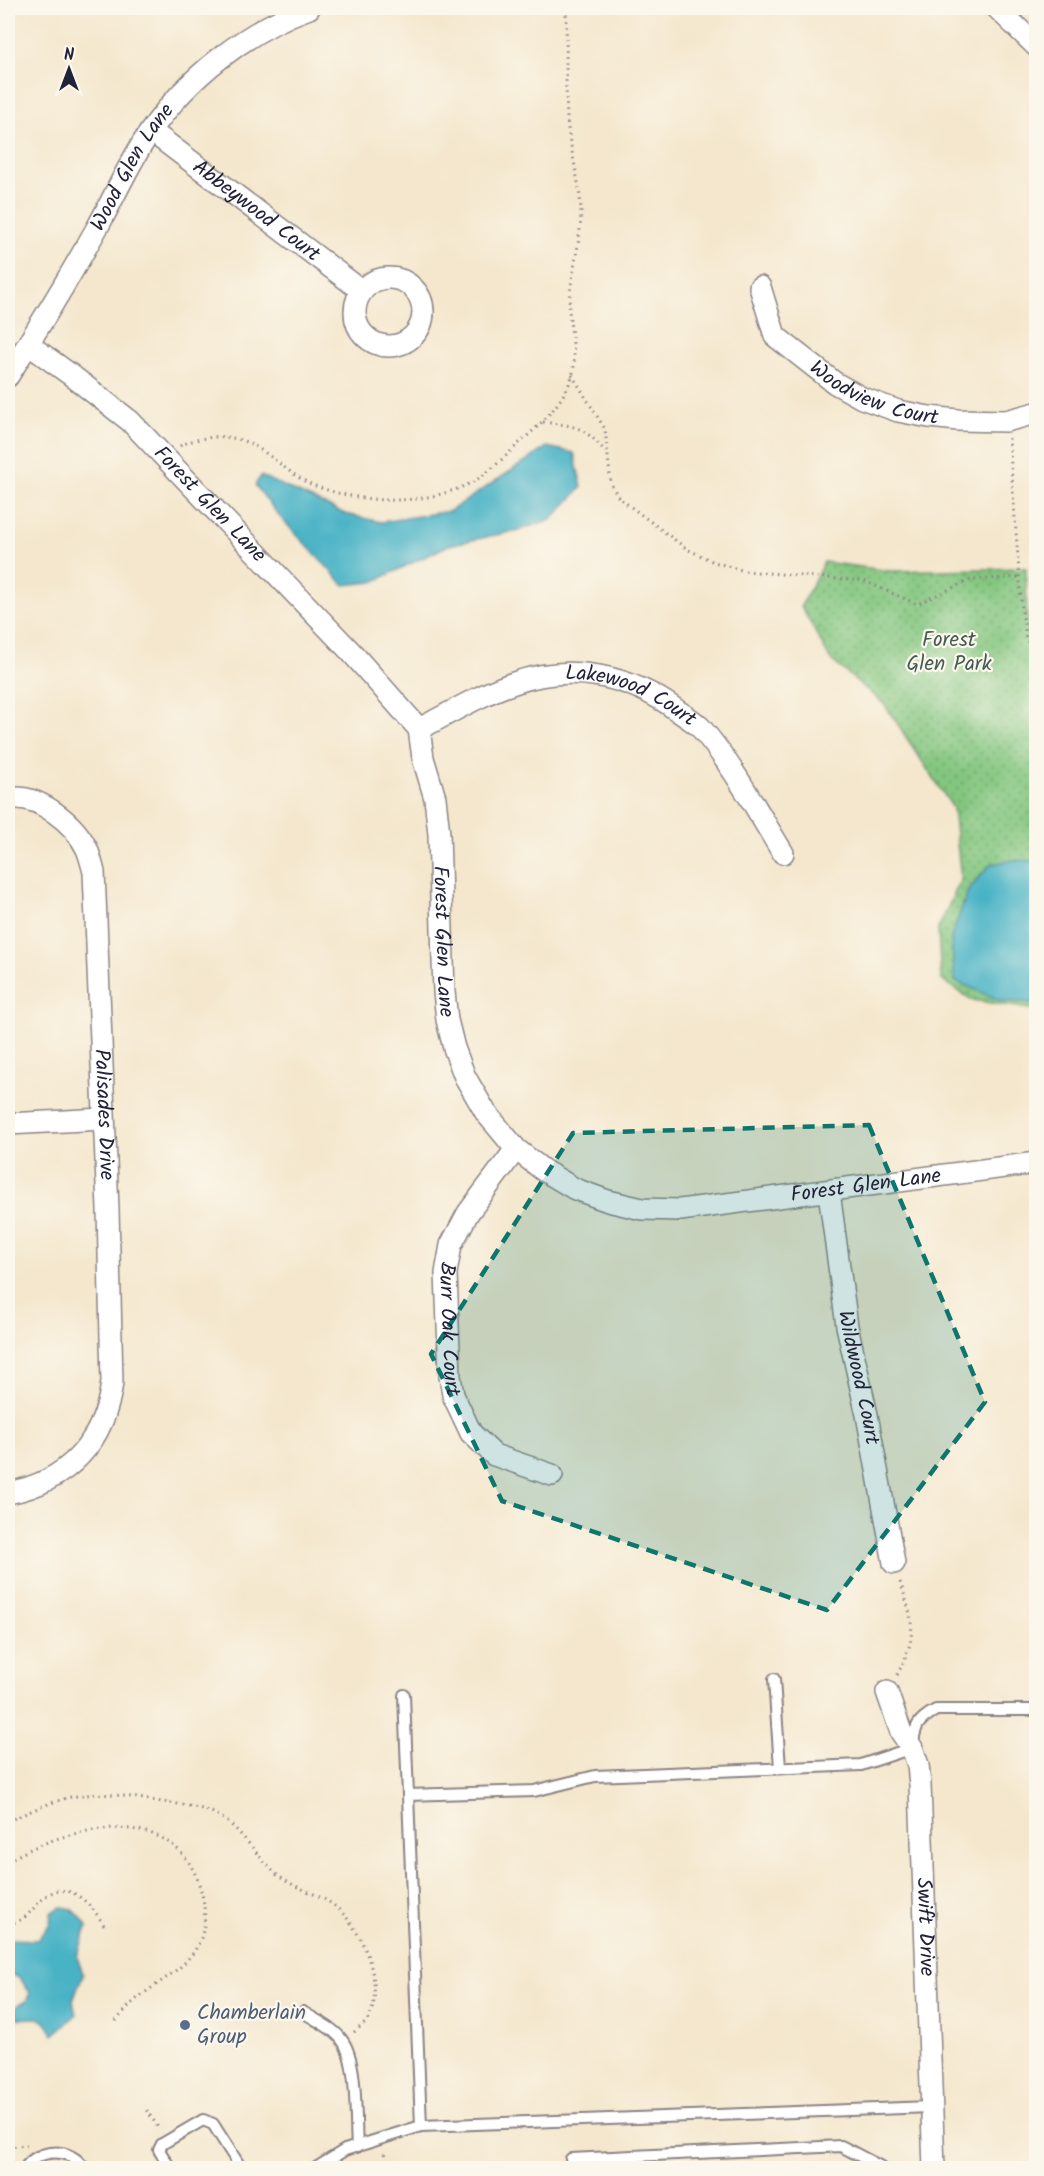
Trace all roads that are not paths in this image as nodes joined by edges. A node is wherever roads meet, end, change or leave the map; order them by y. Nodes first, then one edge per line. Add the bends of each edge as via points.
1 (309, 8) edge
2 (997, 8) edge
3 (1036, 46) edge
4 (151, 131) junction
5 (760, 286) dead end
6 (362, 291) dead end
7 (28, 344) junction
8 (8, 376) edge
9 (1036, 412) edge
10 (419, 729) junction
11 (8, 799) edge
12 (783, 853) dead end
13 (103, 1119) junction
14 (8, 1124) edge
15 (516, 1149) junction
16 (1036, 1163) edge
17 (829, 1192) junction
18 (552, 1475) dead end
19 (8, 1492) edge
20 (894, 1563) road end
21 (774, 1679) dead end
22 (887, 1692) road end
23 (404, 1695) dead end
24 (1036, 1710) edge
25 (912, 1748) junction
26 (780, 1768) junction
27 (408, 1795) junction
28 (303, 2012) dead end
29 (932, 2107) junction
30 (421, 2126) junction
31 (357, 2146) junction
32 (25, 2169) edge
33 (84, 2169) edge
34 (170, 2169) edge
35 (241, 2169) edge
36 (316, 2169) edge
37 (573, 2169) edge
38 (883, 2169) edge
39 (934, 2169) edge

1 - 4 street, Wood Glen Lane via 255,34 227,53 187,87
2 - 3 street
4 - 6 street, Abbeywood Court
4 - 7 street, Wood Glen Lane
5 - 9 street, Woodview Court via 775,336 853,393 898,411 929,417 1006,421
7 - 8 street, Wood Glen Lane
7 - 10 street, Forest Glen Lane via 130,421 352,653
10 - 12 street, Lakewood Court via 504,687 538,676 585,674 625,681 660,698 698,726
10 - 15 street, Forest Glen Lane via 440,834 447,1020 469,1086
11 - 13 street, Palisades Drive via 16,797 51,808 88,850 94,872
13 - 14 street
13 - 19 street, Palisades Drive via 112,1382 107,1410 83,1454 43,1482
15 - 17 street, Forest Glen Lane via 575,1189 642,1209 680,1210
15 - 18 street, Burr Oak Court via 468,1213 451,1245 446,1273 453,1395 471,1432 494,1455
16 - 17 street, Forest Glen Lane
17 - 20 street, Wildwood Court via 847,1326
21 - 26 lane
22 - 25 street, Swift Drive via 901,1732
23 - 27 lane
24 - 25 lane via 936,1710 915,1727
25 - 26 lane via 861,1765
25 - 29 street, Swift Drive via 920,1785
26 - 27 lane via 595,1776 534,1791
27 - 30 lane
28 - 31 lane via 339,2036 348,2050 354,2079
29 - 30 lane
29 - 39 street, Swift Drive
30 - 31 lane
31 - 36 lane
32 - 33 lane via 45,2153 59,2152 80,2162
34 - 35 lane via 159,2150 162,2144 203,2120 213,2124
37 - 38 lane via 571,2159 841,2146

